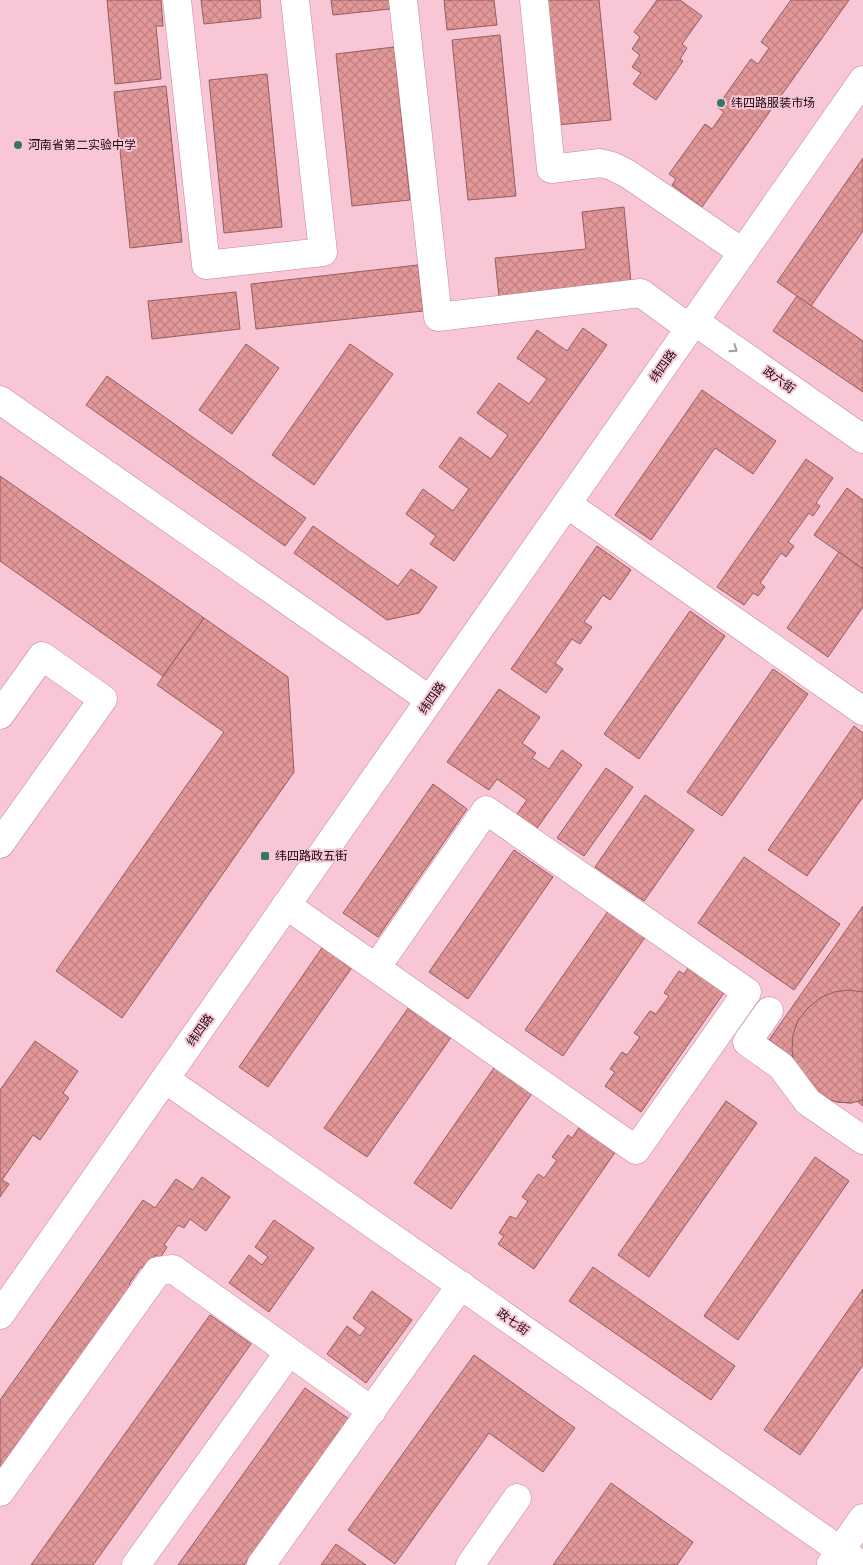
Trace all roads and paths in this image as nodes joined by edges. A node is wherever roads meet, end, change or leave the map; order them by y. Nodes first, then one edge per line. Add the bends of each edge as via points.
1 (177, 0) edge
2 (295, 0) edge
3 (403, 0) edge
4 (534, 0) edge
5 (860, 91) edge
6 (742, 252) junction
7 (692, 325) junction
8 (0, 400) edge
9 (863, 439) edge
10 (567, 504) junction
11 (430, 700) junction
12 (863, 711) edge
13 (0, 714) edge
14 (0, 844) edge
15 (286, 905) junction
16 (376, 968) junction
17 (769, 1011) dead end
18 (165, 1079) junction
19 (863, 1140) edge
20 (461, 1285) junction
21 (0, 1316) edge
22 (289, 1352) junction
23 (372, 1411) junction
24 (0, 1492) edge
25 (517, 1498) dead end
26 (863, 1518) edge
27 (844, 1560) edge
28 (136, 1565) edge
29 (261, 1565) edge
30 (470, 1565) edge

1 - 2 street via 206,265 323,252
3 - 7 street, 政六街 via 438,317 641,293
4 - 6 street via 551,169 600,163 612,166
5 - 6 street, 纬四路
6 - 7 street, 纬四路
7 -> 9 street, 政六街
7 - 10 street, 纬四路
8 - 11 street
10 - 11 street, 纬四路
10 - 12 street
11 - 15 street, 纬四路
13 - 14 street via 42,656 103,699
15 - 16 street
15 - 18 street, 纬四路
16 - 16 street via 636,1150 747,992 486,810
17 - 19 street via 747,1042 781,1066 808,1102
18 - 20 street, 政七街
18 - 21 street, 纬四路
20 - 23 street
20 - 27 street, 政七街
22 - 23 street
22 - 24 street via 173,1269 158,1272
22 - 28 street
23 - 29 street
25 - 30 street
26 - 27 street

